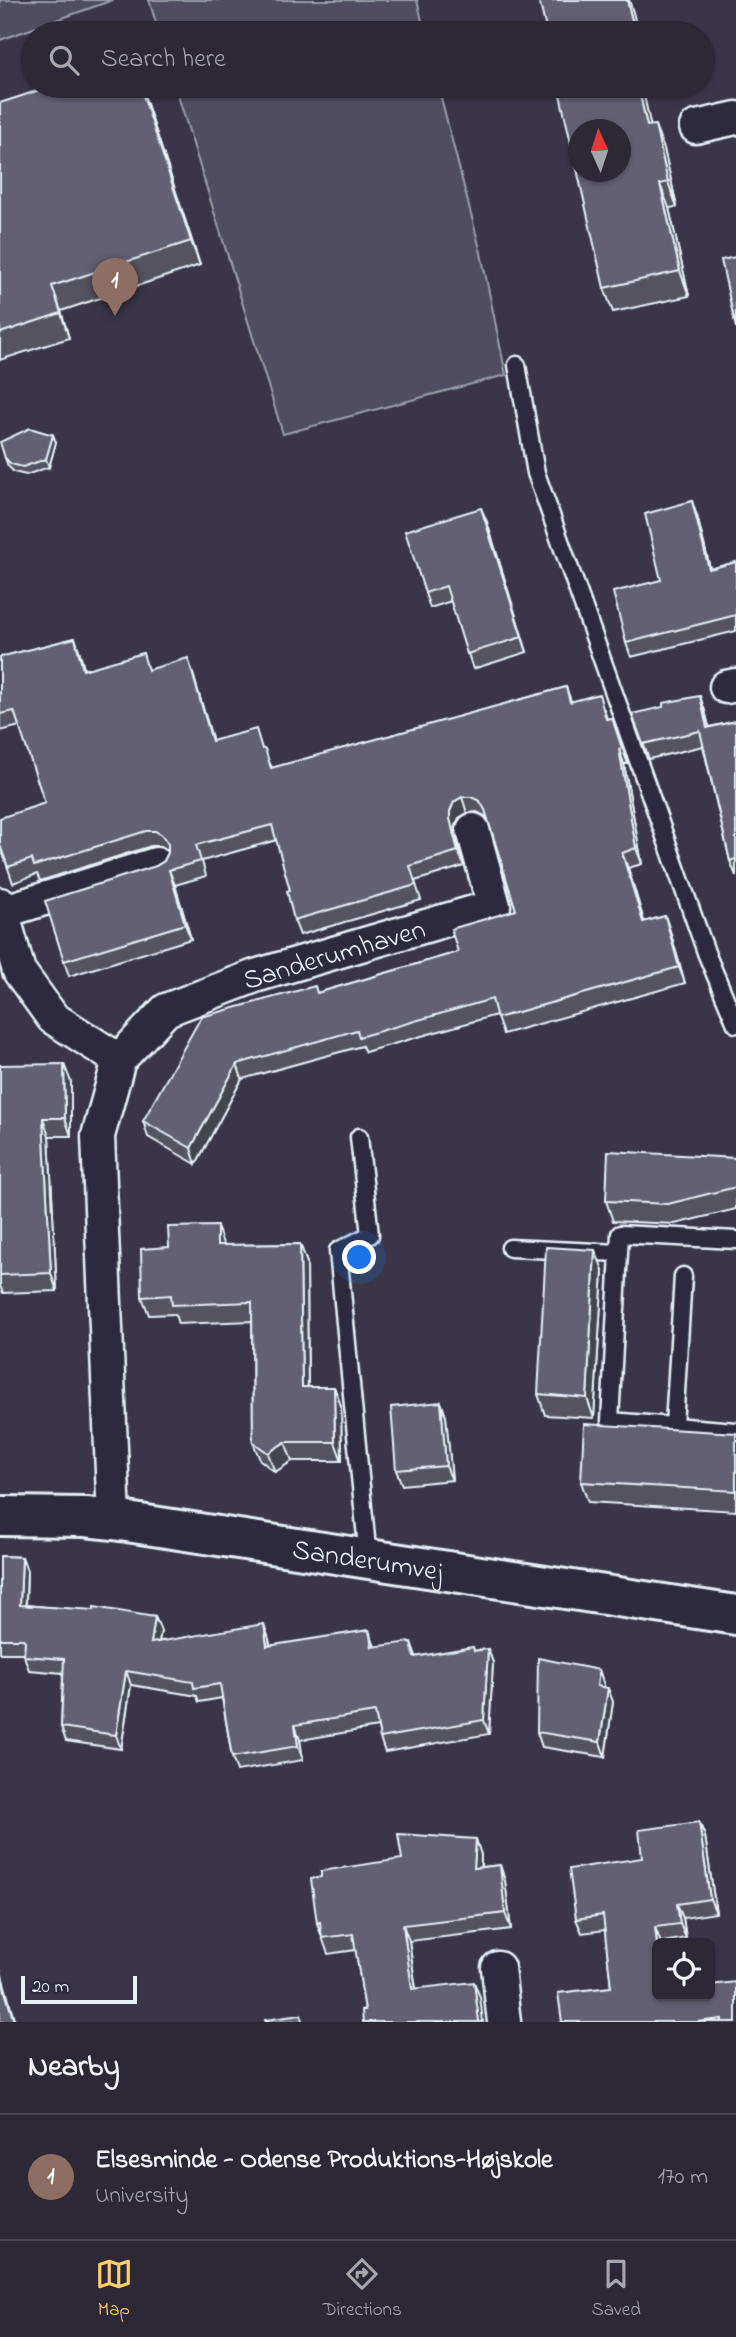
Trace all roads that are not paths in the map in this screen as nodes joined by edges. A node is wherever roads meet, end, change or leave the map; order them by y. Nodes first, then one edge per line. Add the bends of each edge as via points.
1 (736, 118) edge
2 (696, 127) dead end
3 (517, 365) dead end
4 (473, 830) dead end
5 (156, 864) edge
6 (1, 908) edge
7 (736, 1024) edge
8 (119, 1060) junction
9 (359, 1137) dead end
10 (736, 1240) edge
11 (510, 1248) dead end
12 (619, 1254) junction
13 (683, 1276) dead end
14 (674, 1426) junction
15 (736, 1431) edge
16 (0, 1516) edge
17 (114, 1520) junction
18 (368, 1559) junction
19 (736, 1615) edge
20 (498, 1968) dead end
21 (504, 2022) edge

1 - 2 street
3 - 7 lane via 536,472 707,955
4 - 8 street, Sanderumhaven via 494,906 255,976 166,1010
5 - 6 street
6 - 8 street via 19,971 53,1018
8 - 17 street, Sanderumhaven via 98,1136
9 - 18 lane via 370,1235 338,1251
10 - 12 lane via 620,1234
11 - 12 lane
12 - 14 lane via 610,1421
13 - 14 lane
14 - 15 lane
16 - 17 street, Sanderumvej
17 - 18 street, Sanderumvej
18 - 19 street, Sanderumvej
20 - 21 street

